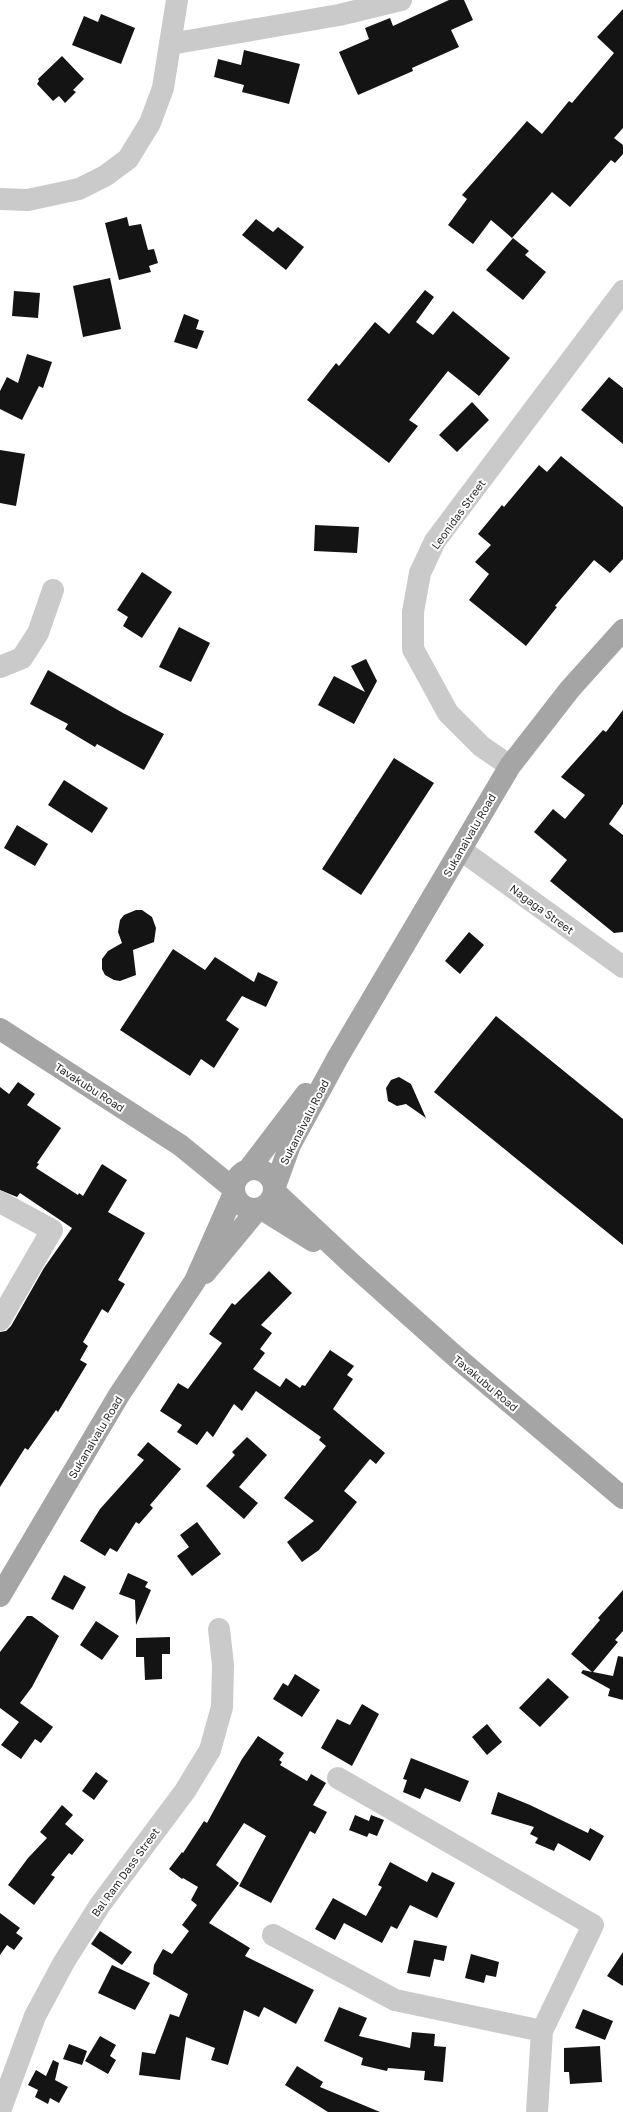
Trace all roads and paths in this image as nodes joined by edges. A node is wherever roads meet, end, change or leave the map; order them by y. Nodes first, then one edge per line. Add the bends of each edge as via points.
1 (177, 0) edge
2 (401, 0) edge
3 (170, 44) junction
4 (0, 199) edge
5 (623, 291) edge
6 (53, 590) dead end
7 (623, 630) edge
8 (0, 668) edge
9 (510, 766) junction
10 (461, 850) junction
11 (623, 967) edge
12 (0, 1029) edge
13 (338, 1057) junction
14 (240, 1181) junction
15 (274, 1190) junction
16 (0, 1202) edge
17 (259, 1209) junction
18 (352, 1264) junction
19 (195, 1282) junction
20 (0, 1320) edge
21 (623, 1498) edge
22 (0, 1596) edge
23 (219, 1629) dead end
24 (338, 1778) dead end
25 (273, 1935) dead end
26 (542, 2031) junction
27 (0, 2111) edge
28 (536, 2112) edge

1 - 3 street
2 - 3 street via 339,15
3 - 4 street via 163,88 150,123 128,159 105,176 79,189 28,200
5 - 9 street, Leonidas Street via 435,541 420,573 413,612 413,649 448,713 481,746
6 - 8 street via 38,633 22,658
7 - 9 main road, Sukanaivalu Road via 570,689
9 - 10 main road, Sukanaivalu Road
10 - 11 street, Nagaga Street
10 - 13 main road, Sukanaivalu Road
12 - 14 main road, Tavakubu Road
13 - 14 main road, Sukanaivalu Road
13 - 15 main road, Sukanaivalu Road via 290,1145
14 - 15 main road via 262,1171 272,1182
14 - 17 main road via 242,1206
14 - 19 main road, Sukanaivalu Road
15 - 17 main road via 268,1204
15 - 18 main road, Tavakubu Road
16 - 20 street via 52,1230
17 - 18 main road, Tavakubu Road
17 - 19 main road, Sukanaivalu Road
18 - 21 main road, Tavakubu Road via 456,1357
19 - 22 main road, Sukanaivalu Road via 120,1395
23 - 27 street, Bal Ram Dass Street via 223,1665 222,1706 210,1750 185,1791 100,1906 64,1962 36,2016
24 - 26 street via 593,1925
25 - 26 street via 395,2000
26 - 28 street

